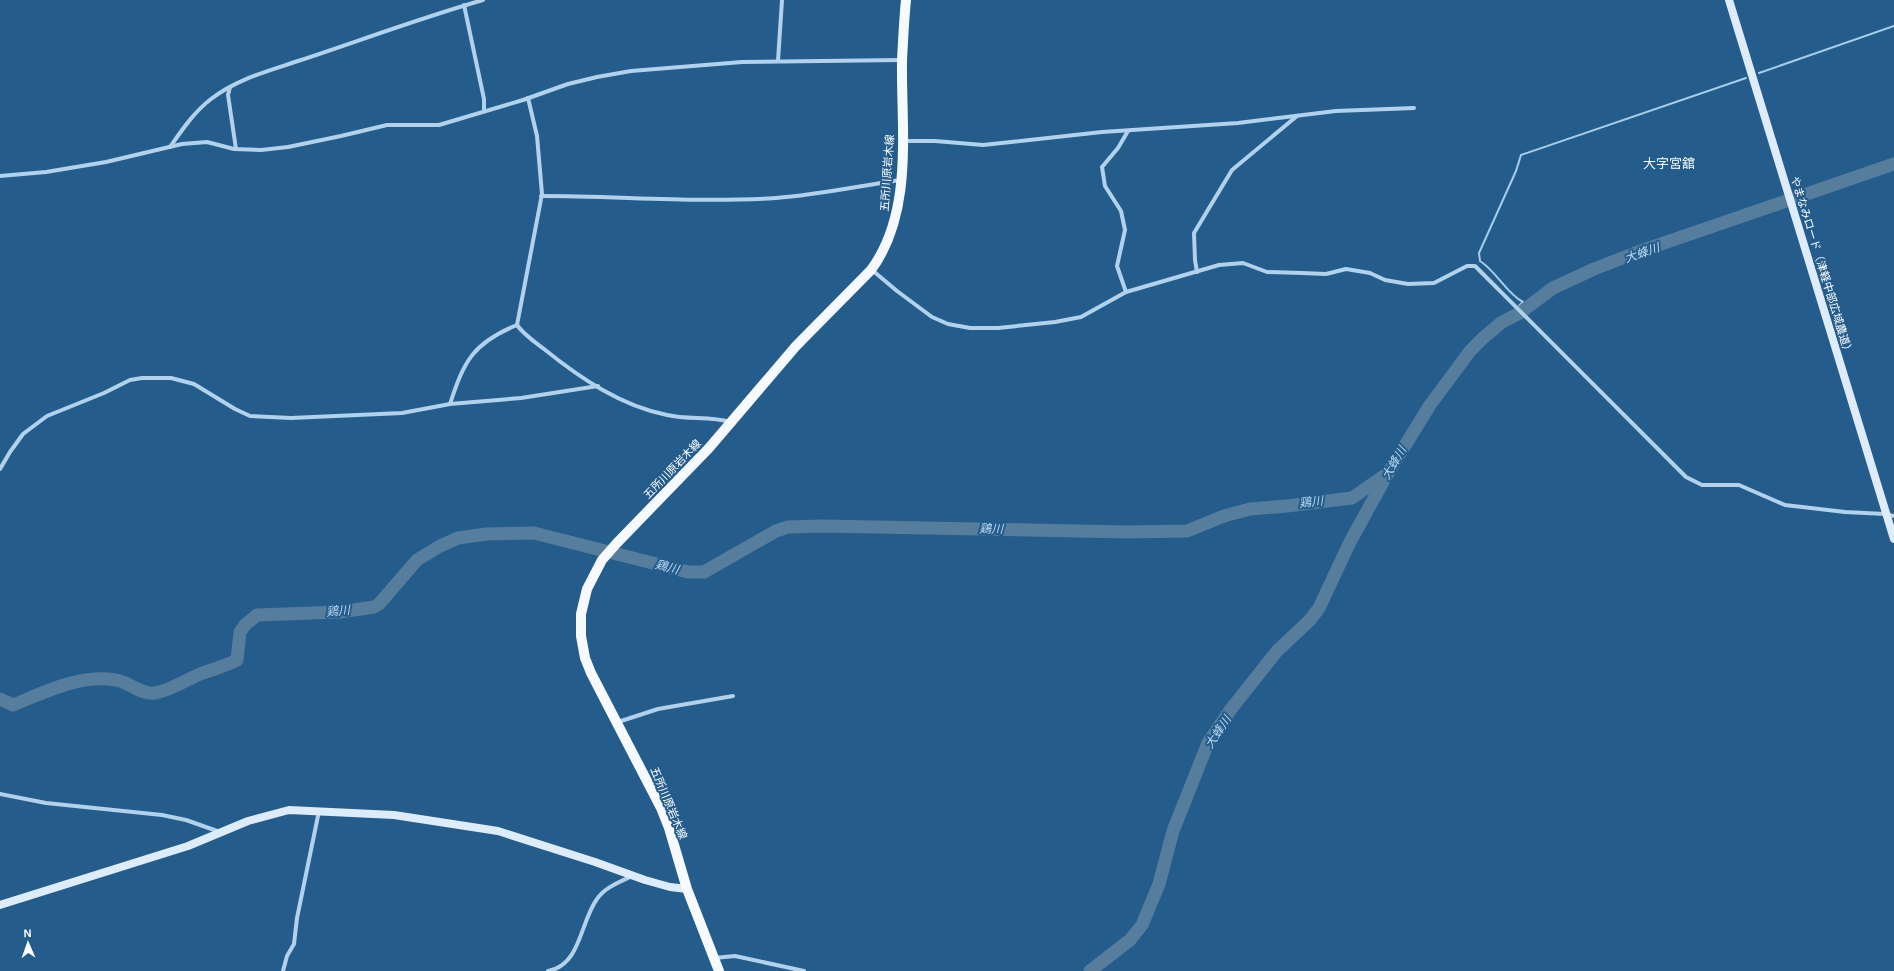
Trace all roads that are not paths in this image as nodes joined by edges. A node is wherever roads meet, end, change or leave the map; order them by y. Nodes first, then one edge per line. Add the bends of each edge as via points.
1 (483, 0) edge
2 (782, 0) edge
3 (906, 0) edge
4 (1729, 0) edge
5 (464, 5) junction
6 (902, 60) junction
7 (778, 61) junction
8 (230, 87) junction
9 (528, 98) junction
10 (1414, 108) dead end
11 (484, 110) junction
12 (1297, 116) junction
13 (1128, 131) junction
14 (902, 141) junction
15 (169, 147) junction
16 (236, 149) junction
17 (0, 176) edge
18 (901, 180) junction
19 (541, 196) junction
20 (872, 270) junction
21 (1198, 272) junction
22 (1126, 292) junction
23 (517, 325) junction
24 (598, 386) junction
25 (450, 404) junction
26 (731, 422) junction
27 (0, 469) edge
28 (1885, 514) junction
29 (1894, 516) edge
30 (1894, 539) edge
31 (733, 696) dead end
32 (618, 722) junction
33 (0, 794) edge
34 (319, 810) junction
35 (220, 832) junction
36 (632, 875) junction
37 (687, 889) junction
38 (0, 905) edge
39 (714, 958) junction
40 (283, 971) edge
41 (548, 971) edge
42 (719, 971) edge
43 (804, 971) edge

1 - 5 street
2 - 7 street
3 - 6 main road, 五所川原岩木線
4 - 28 street, やまなみロード（津軽中部広域農道）
5 - 8 street via 266,71
5 - 11 street via 484,99
6 - 7 street via 800,63
6 - 14 main road, 五所川原岩木線
7 - 9 street via 631,71 568,84
8 - 15 street via 211,99 191,118
8 - 16 street via 228,95
9 - 11 street
9 - 19 street via 537,136
10 - 12 street via 1336,111
11 - 16 street via 439,124 387,125 288,147
12 - 13 street
12 - 21 street via 1232,170 1221,187 1194,233
13 - 14 street via 984,144
13 - 22 street via 1102,168 1105,186 1121,211 1125,230 1117,266
14 - 18 main road, 五所川原岩木線
15 - 16 street via 207,142
15 - 17 street via 106,162 46,172
18 - 19 street via 777,198 690,201 609,196
18 - 20 main road, 五所川原岩木線 via 900,201 889,241
19 - 23 street
20 - 22 street via 932,317 948,324 970,328 998,328 1081,317
20 - 26 main road, 五所川原岩木線 via 796,346
21 - 22 street
21 - 28 street via 1219,265 1243,263 1267,272 1326,274 1346,269 1408,284 1434,283 1466,266 1475,266 1686,478 1702,485 1739,485 1784,506
23 - 24 street via 560,362
23 - 25 street via 501,332 471,355
24 - 25 street via 521,398
24 - 26 street via 627,403 667,416 716,418
25 - 27 street via 379,415 259,417 235,409 194,384 171,378 142,378 130,380 47,416 23,434
26 - 32 main road, 五所川原岩木線 via 602,560 585,595 581,614 585,658
28 - 29 street
28 - 30 street, やまなみロード（津軽中部広域農道）
31 - 32 street via 658,709
32 - 37 main road, 五所川原岩木線 via 666,822
33 - 35 street via 46,803 162,815
34 - 35 street via 289,810 266,815
34 - 36 street via 394,815 498,831
34 - 40 street via 294,944
35 - 38 street via 188,846
36 - 37 street via 670,887
36 - 41 street via 605,889 597,898 568,961 556,970
37 - 39 main road, 五所川原岩木線
39 - 42 main road, 五所川原岩木線
39 - 43 street via 735,956

